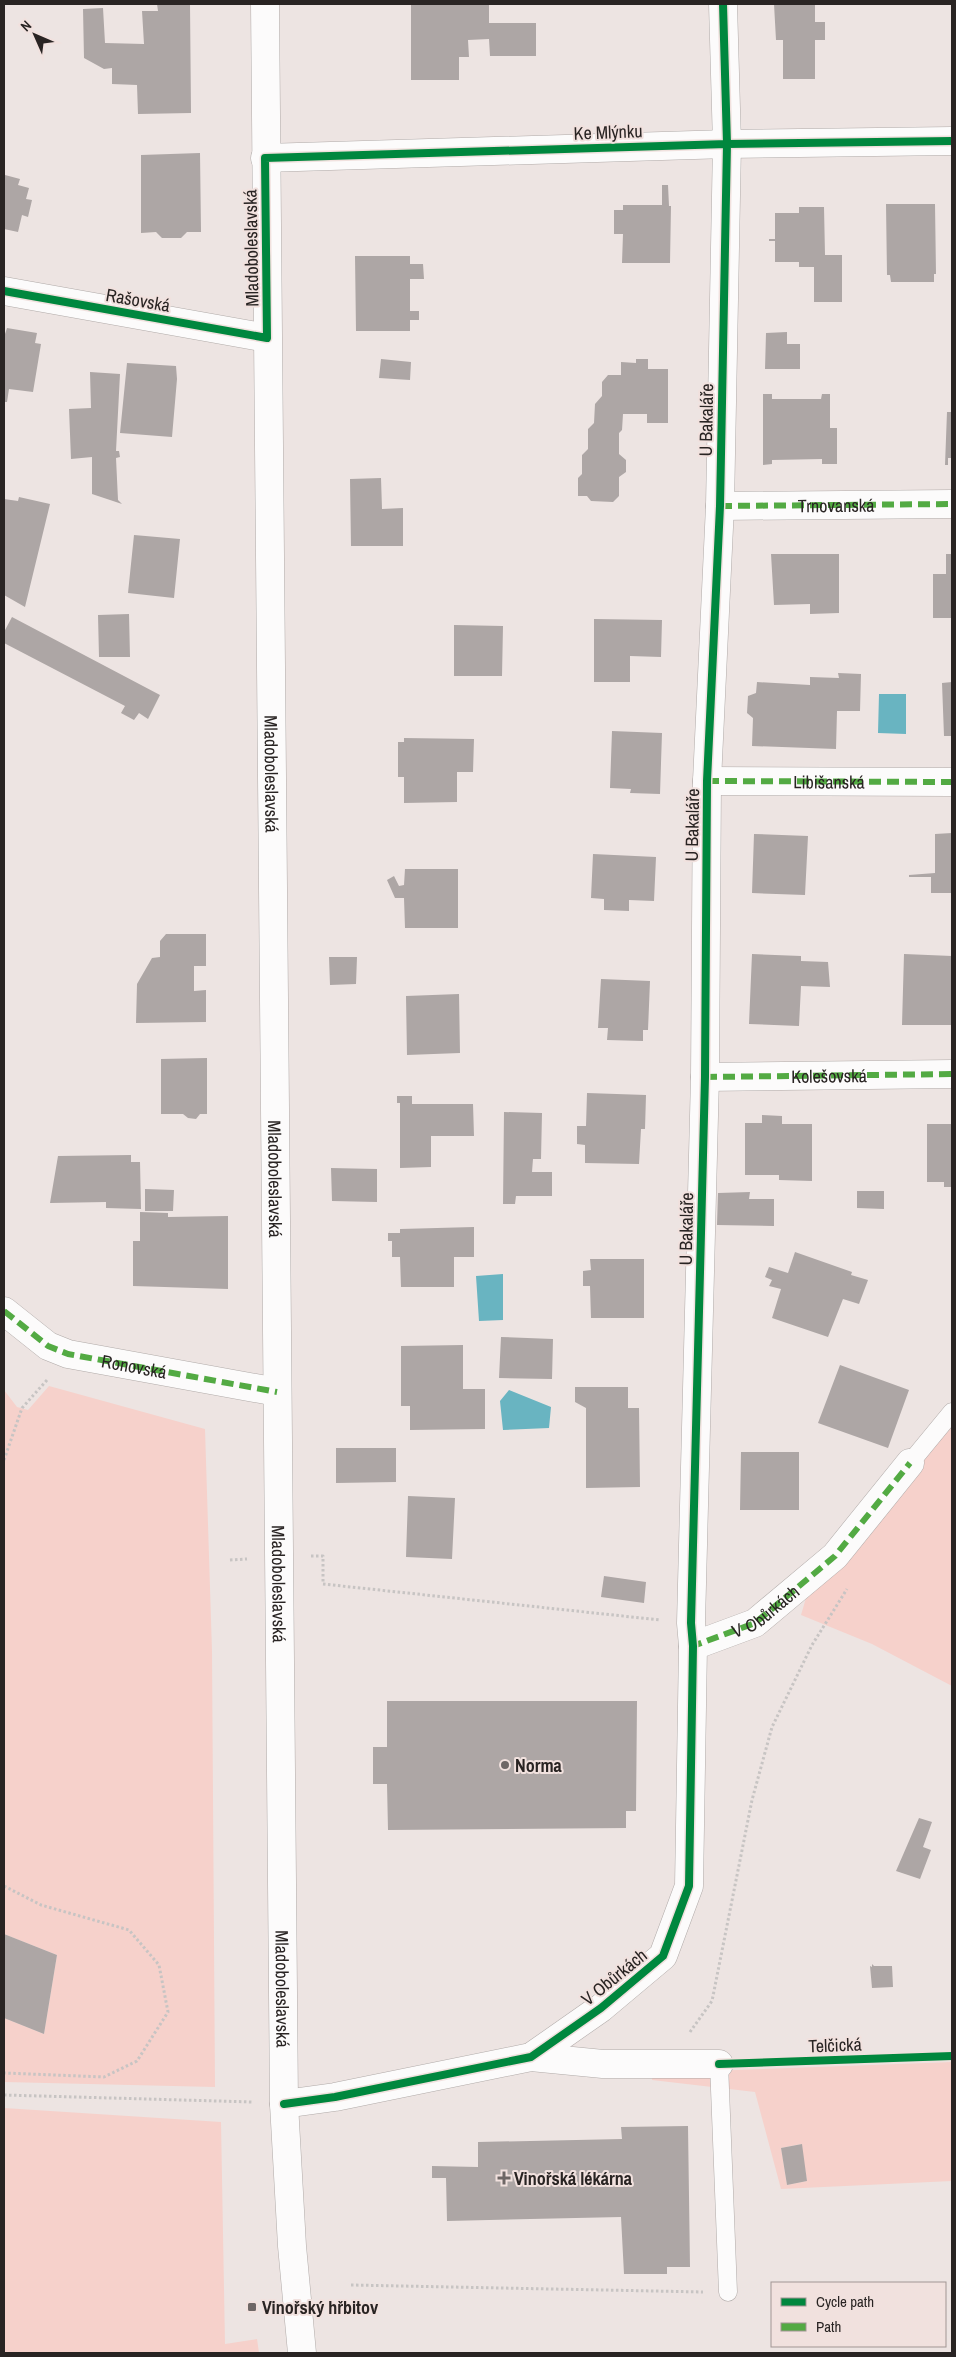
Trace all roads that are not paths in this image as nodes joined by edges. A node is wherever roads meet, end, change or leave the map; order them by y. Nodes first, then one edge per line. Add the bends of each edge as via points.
1 (265, 4) edge
2 (723, 4) edge
3 (952, 141) edge
4 (726, 144) junction
5 (265, 158) junction
6 (4, 291) edge
7 (267, 338) junction
8 (952, 504) edge
9 (720, 506) junction
10 (707, 781) junction
11 (952, 782) edge
12 (952, 1074) edge
13 (704, 1077) junction
14 (4, 1311) edge
15 (277, 1392) junction
16 (952, 1412) edge
17 (910, 1463) joint
18 (692, 1634) junction
19 (531, 2058) junction
20 (719, 2064) joint
21 (284, 2104) junction
22 (728, 2292) road end
23 (302, 2353) edge

1 - 5 street, Mladoboleslavská
2 - 4 street, U Bakaláře
3 - 4 street, Ke Mlýnku
4 - 5 street, Ke Mlýnku
4 - 9 street, U Bakaláře
5 - 7 street, Mladoboleslavská
6 - 7 street, Rašovská
7 - 15 street, Mladoboleslavská
8 - 9 street, Trnovanská
9 - 10 street, U Bakaláře
10 - 11 street, Libišanská
10 - 13 street, U Bakaláře
12 - 13 street, Kolešovská
13 - 18 street, U Bakaláře
14 - 15 street, Ronovská via 48,1346 68,1354
15 - 21 street, Mladoboleslavská
16 - 17 lane, V Obůrkách
17 - 18 street, V Obůrkách via 835,1556 755,1623
18 - 19 street, V Obůrkách via 689,1886 664,1956 601,2008
19 - 20 street via 603,2064
19 - 21 street, V Obůrkách
20 - 22 lane
21 - 23 street, Mladoboleslavská

